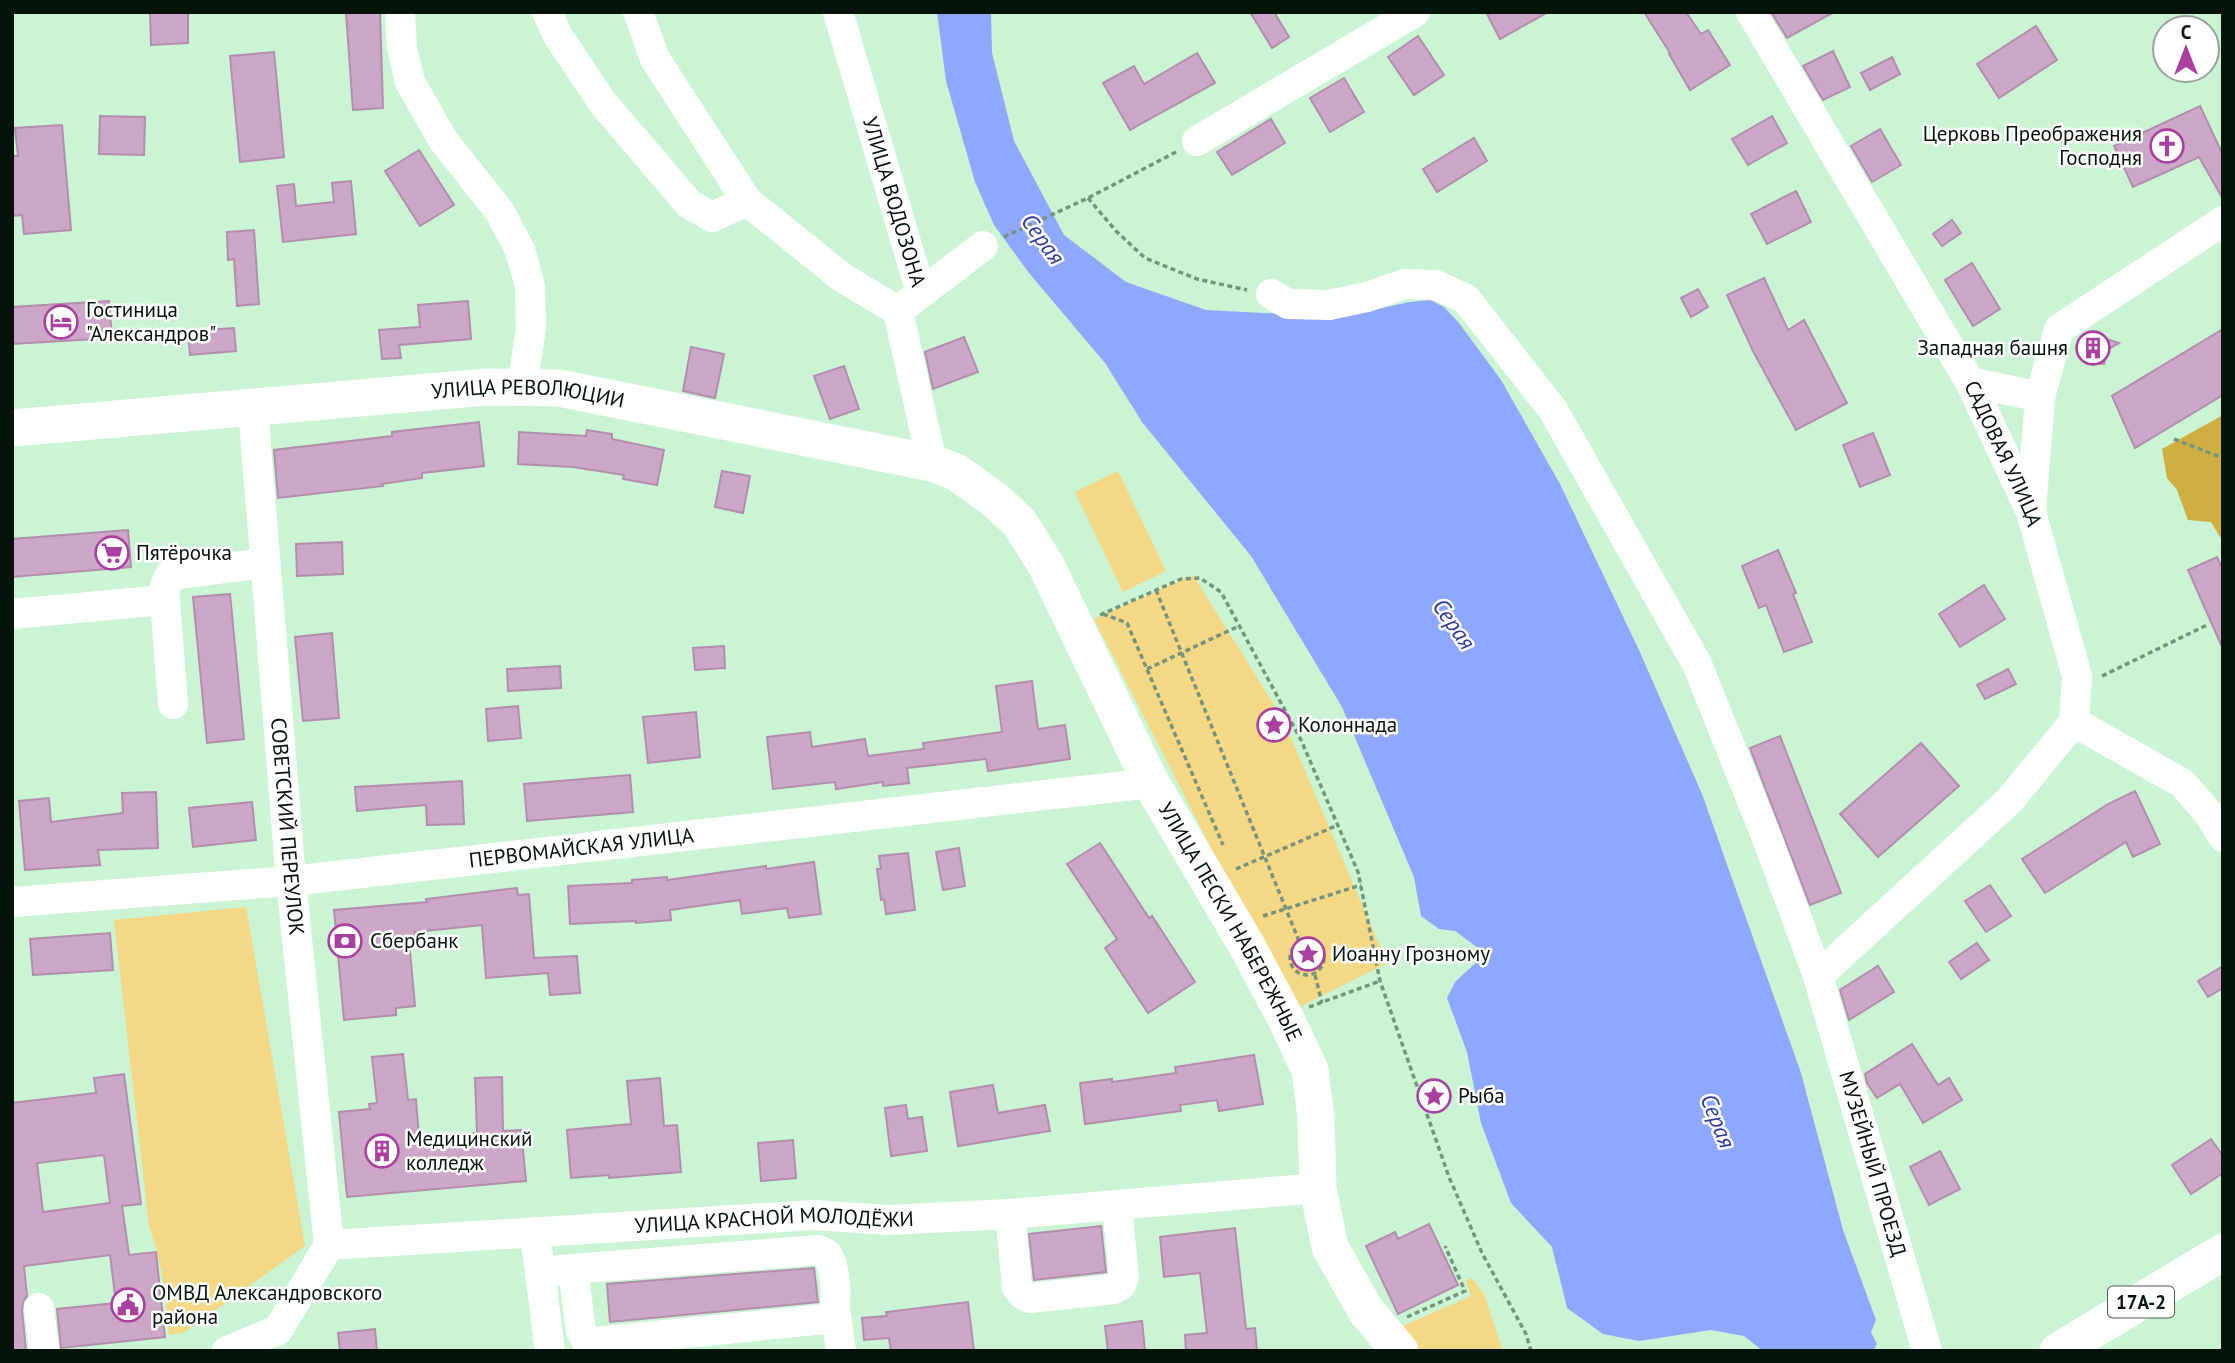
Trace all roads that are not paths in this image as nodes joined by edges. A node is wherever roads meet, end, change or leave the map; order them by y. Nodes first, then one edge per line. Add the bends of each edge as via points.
1 (400, 12) edge
2 (547, 12) edge
3 (638, 12) edge
4 (838, 12) edge
5 (1415, 12) edge
6 (1751, 12) edge
7 (1198, 142) road end
8 (747, 201) junction
9 (2223, 220) edge
10 (983, 246) road end
11 (1271, 294) road end
12 (910, 302) junction
13 (1970, 382) junction
14 (522, 388) junction
15 (2040, 397) junction
16 (253, 408) junction
17 (12, 428) edge
18 (932, 463) junction
19 (2031, 512) junction
20 (1018, 522) joint
21 (265, 563) junction
22 (165, 600) junction
23 (12, 614) edge
24 (173, 704) dead end
25 (2074, 722) junction
26 (1151, 783) junction
27 (2223, 837) edge
28 (291, 881) junction
29 (12, 902) edge
30 (1818, 976) junction
31 (1318, 1188) junction
32 (1117, 1206) junction
33 (1010, 1214) junction
34 (535, 1232) junction
35 (329, 1245) junction
36 (2223, 1252) edge
37 (573, 1269) junction
38 (540, 1272) junction
39 (835, 1307) junction
40 (39, 1308) dead end
41 (279, 1340) edge
42 (1393, 1340) edge
43 (44, 1351) edge
44 (227, 1351) edge
45 (550, 1351) edge
46 (841, 1351) edge
47 (1927, 1351) edge
48 (2058, 1351) edge

1 - 14 street via 410,82 443,140 500,212 520,250 530,286 531,328
2 - 8 street via 603,103 689,204 712,217
3 - 8 street via 655,59
4 - 12 street, УЛИЦА ВОДОЗОНА
5 - 7 street
6 - 13 street, САДОВАЯ УЛИЦА
8 - 12 street via 843,278
9 - 15 street via 2059,329
10 - 12 street
11 - 30 street, МУЗЕЙНЫЙ ПРОЕЗД via 1288,304 1329,305 1405,284 1436,285 1466,299 1553,410 1697,664
12 - 18 street, УЛИЦА ВОДОЗОНА
13 - 15 street
13 - 19 street, САДОВАЯ УЛИЦА
14 - 16 main road, УЛИЦА РЕВОЛЮЦИИ via 487,387
14 - 18 main road, УЛИЦА РЕВОЛЮЦИИ via 559,388
15 - 19 street
16 - 17 main road, УЛИЦА РЕВОЛЮЦИИ
16 - 21 street, СОВЕТСКИЙ ПЕРЕУЛОК
18 - 20 main road, УЛИЦА РЕВОЛЮЦИИ via 956,472
19 - 25 street, САДОВАЯ УЛИЦА via 2077,676
20 - 26 main road, УЛИЦА ПЕСКИ НАБЕРЕЖНЫЕ via 1089,620
21 - 22 street via 170,575
21 - 28 street, СОВЕТСКИЙ ПЕРЕУЛОК
22 - 23 street
22 - 24 street
25 - 27 street via 2182,783
25 - 30 street via 2009,801
26 - 28 street, ПЕРВОМАЙСКАЯ УЛИЦА
26 - 31 main road, УЛИЦА ПЕСКИ НАБЕРЕЖНЫЕ via 1247,946 1310,1070
28 - 29 street, ПЕРВОМАЙСКАЯ УЛИЦА
28 - 35 street, СОВЕТСКИЙ ПЕРЕУЛОК
30 - 47 street, МУЗЕЙНЫЙ ПРОЕЗД
31 - 32 street, УЛИЦА КРАСНОЙ МОЛОДЁЖИ
31 - 42 main road, УЛИЦА ПЕСКИ НАБЕРЕЖНЫЕ via 1331,1247 1366,1311
32 - 33 street, УЛИЦА КРАСНОЙ МОЛОДЁЖИ
32 - 33 street via 1121,1285 1030,1298 1017,1287
33 - 34 street, УЛИЦА КРАСНОЙ МОЛОДЁЖИ via 888,1220 814,1215
34 - 35 street, УЛИЦА КРАСНОЙ МОЛОДЁЖИ
34 - 38 street
35 - 41 street
36 - 48 main road, 17А-2
37 - 38 street
37 - 39 street via 818,1250 832,1263
37 - 39 street via 581,1331 595,1342 825,1319 834,1314
38 - 45 street
39 - 46 street
40 - 43 street
41 - 44 street

